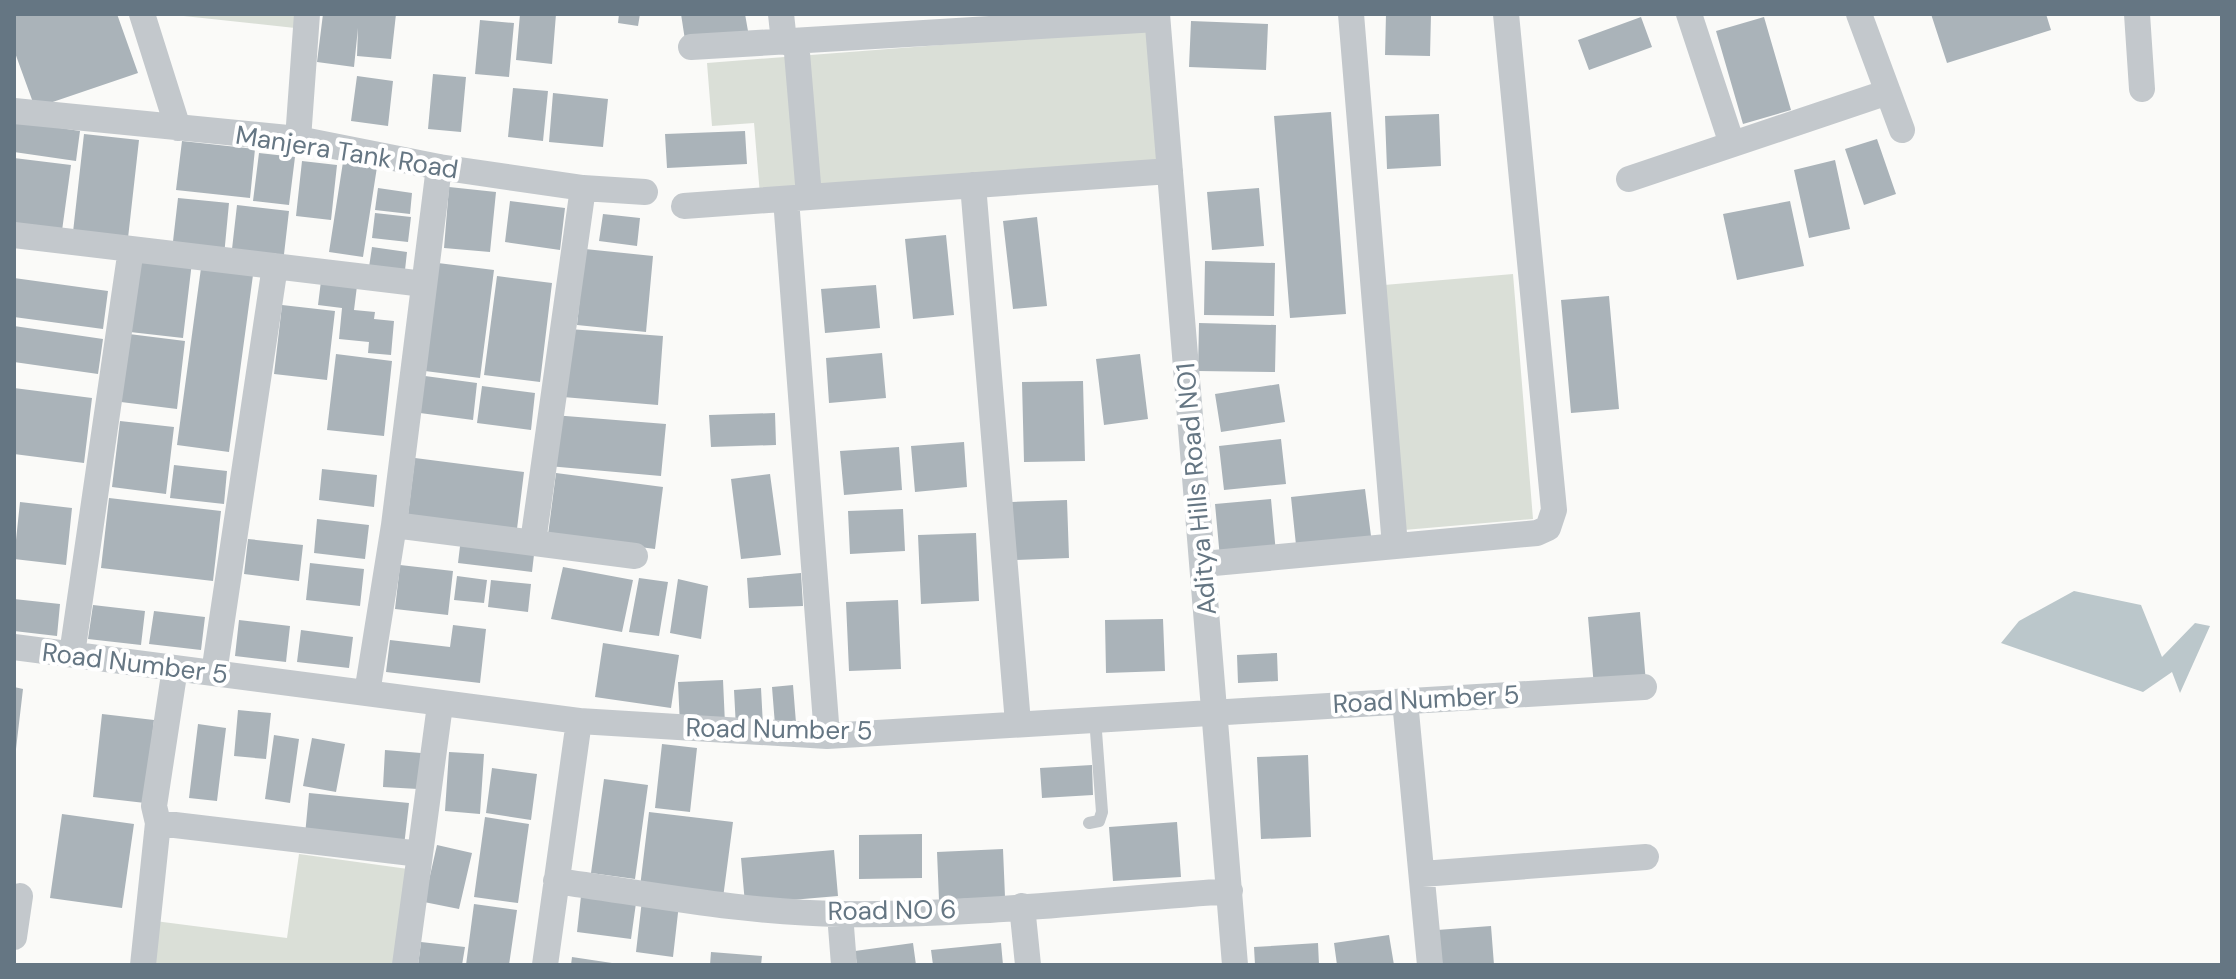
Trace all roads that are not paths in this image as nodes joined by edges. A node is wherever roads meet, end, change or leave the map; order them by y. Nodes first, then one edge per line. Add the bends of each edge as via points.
1 (142, 14) edge
2 (307, 14) edge
3 (781, 14) edge
4 (1351, 14) edge
5 (1506, 14) edge
6 (1689, 14) edge
7 (1859, 14) edge
8 (2137, 14) edge
9 (1157, 16) edge
10 (964, 22) edge
11 (790, 42) junction
12 (691, 47) dead end
13 (2142, 89) dead end
14 (1888, 92) junction
15 (14, 111) edge
16 (178, 128) junction
17 (1902, 130) dead end
18 (298, 139) junction
19 (1732, 144) junction
20 (439, 167) junction
21 (1170, 171) junction
22 (1629, 179) dead end
23 (973, 185) junction
24 (583, 188) junction
25 (645, 192) dead end
26 (798, 197) junction
27 (684, 206) dead end
28 (14, 235) edge
29 (131, 249) junction
30 (275, 266) junction
31 (424, 284) junction
32 (394, 525) junction
33 (533, 542) junction
34 (1395, 546) junction
35 (635, 556) dead end
36 (1203, 564) junction
37 (14, 647) edge
38 (72, 654) junction
39 (175, 668) junction
40 (214, 673) junction
41 (1644, 687) dead end
42 (367, 693) junction
43 (1405, 701) junction
44 (440, 705) junction
45 (1213, 710) junction
46 (1095, 718) junction
47 (579, 721) junction
48 (1018, 723) junction
49 (827, 736) junction
50 (158, 823) junction
51 (1089, 823) dead end
52 (420, 854) junction
53 (1646, 857) dead end
54 (1422, 874) junction
55 (556, 881) junction
56 (1230, 891) junction
57 (20, 896) dead end
58 (1022, 906) junction
59 (840, 914) junction
60 (14, 937) edge
61 (143, 965) edge
62 (405, 965) edge
63 (545, 965) edge
64 (844, 965) edge
65 (1028, 965) edge
66 (1235, 965) edge
67 (1430, 965) edge

1 - 16 street
2 - 18 street
3 - 11 street
4 - 34 street
5 - 34 street via 1553,519 1537,533
6 - 19 street
7 - 14 street
8 - 13 street
9 - 10 street
9 - 21 street, Aditya Hills Road NO1
10 - 11 street
11 - 12 street
11 - 26 street
14 - 17 street
14 - 19 street
15 - 16 street, Manjera Tank Road
16 - 18 street, Manjera Tank Road
18 - 20 street, Manjera Tank Road
19 - 22 street
20 - 24 street, Manjera Tank Road
20 - 31 street
21 - 23 street
21 - 36 street, Aditya Hills Road NO1
23 - 26 street
23 - 48 street
24 - 25 street, Manjera Tank Road
24 - 33 street
26 - 27 street
26 - 49 street
28 - 29 street
29 - 30 street
29 - 38 street
30 - 31 street
30 - 40 street
31 - 32 street
32 - 33 street
32 - 42 street
33 - 35 street
34 - 36 street
36 - 45 street, Aditya Hills Road NO1
37 - 38 street, Road Number 5
38 - 39 street, Road Number 5
39 - 40 street, Road Number 5
39 - 50 street via 154,806
40 - 42 street, Road Number 5
41 - 43 street, Road Number 5
42 - 44 street, Road Number 5
43 - 45 street, Road Number 5
43 - 54 street
44 - 47 street, Road Number 5
44 - 52 street
45 - 46 street, Road Number 5
45 - 56 street, Aditya Hills Road NO1
46 - 48 street, Road Number 5
46 - 51 lane via 1102,812 1099,821
47 - 49 street, Road Number 5
47 - 55 street
48 - 49 street, Road Number 5
50 - 52 street
50 - 61 street
52 - 62 street
53 - 54 street
54 - 67 street
55 - 59 street, Road NO 6
55 - 63 street
56 - 58 street, Road NO 6
56 - 66 street, Aditya Hills Road NO1
57 - 60 street
58 - 59 street, Road NO 6
58 - 65 street
59 - 64 street

